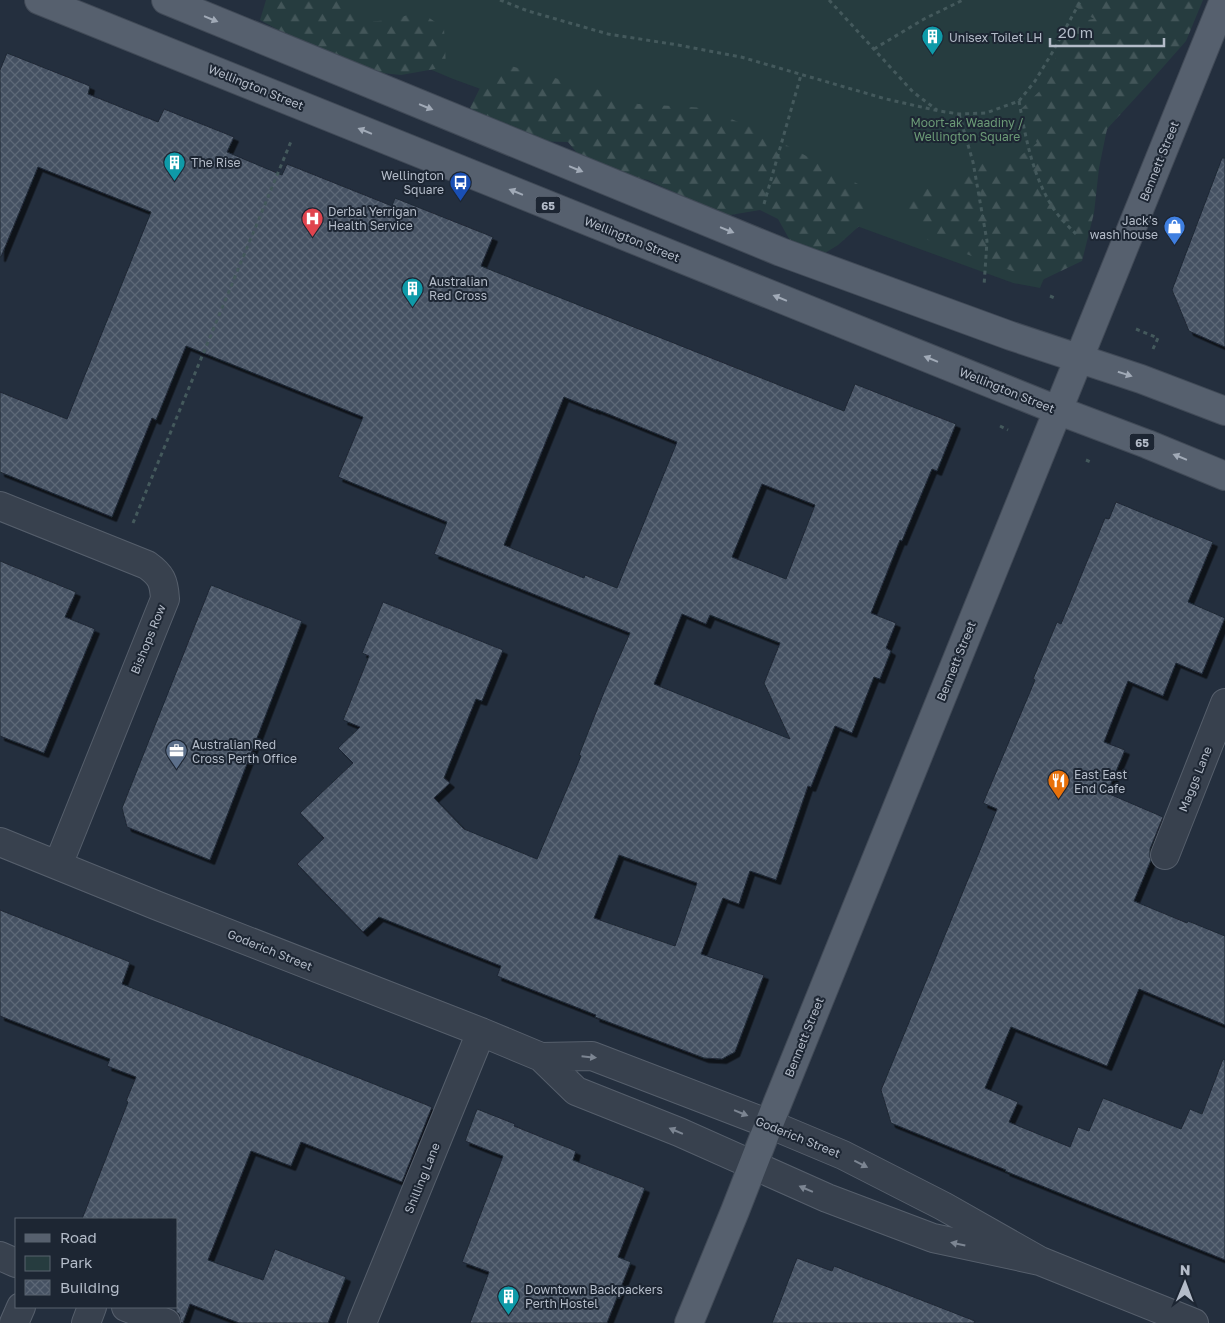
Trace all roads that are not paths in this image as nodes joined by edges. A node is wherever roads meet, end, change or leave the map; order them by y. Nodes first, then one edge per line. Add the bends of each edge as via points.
1 (39, 0) edge
2 (166, 0) edge
3 (1224, 0) edge
4 (1078, 359) junction
5 (1057, 410) junction
6 (1225, 411) edge
7 (1225, 476) edge
8 (0, 506) edge
9 (1225, 703) edge
10 (0, 842) edge
11 (1165, 855) dead end
12 (58, 865) junction
13 (481, 1032) junction
14 (541, 1057) junction
15 (769, 1124) junction
16 (753, 1166) junction
17 (0, 1256) edge
18 (1040, 1261) junction
19 (15, 1263) edge
20 (21, 1308) edge
21 (92, 1308) edge
22 (128, 1308) edge
23 (14, 1323) edge
24 (86, 1323) edge
25 (166, 1323) edge
26 (362, 1323) edge
27 (689, 1323) edge
28 (1194, 1323) edge

5 -> 1 main road, Wellington Street / 65
2 -> 4 main road via 781,252
3 - 4 main road, Bennett Street
4 - 5 main road, Bennett Street
4 -> 6 main road
7 -> 5 main road, Wellington Street / 65
5 - 15 main road, Bennett Street
8 - 12 street, Bishops Row via 147,565 162,579 164,588 165,598
9 - 11 street, Maggs Lane
10 - 12 street, Goderich Street
12 - 13 street, Goderich Street
13 - 14 street, Goderich Street
13 - 26 street, Shilling Lane
14 -> 15 street, Goderich Street via 592,1056
16 -> 14 street, Goderich Street via 576,1091
15 - 16 main road, Bennett Street
15 -> 18 street, Goderich Street via 852,1160 943,1206
18 -> 16 street, Goderich Street via 933,1238
16 - 27 main road, Bennett Street
17 - 19 street
18 - 28 street, Goderich Street
20 - 23 street
21 - 24 street
22 - 25 street

